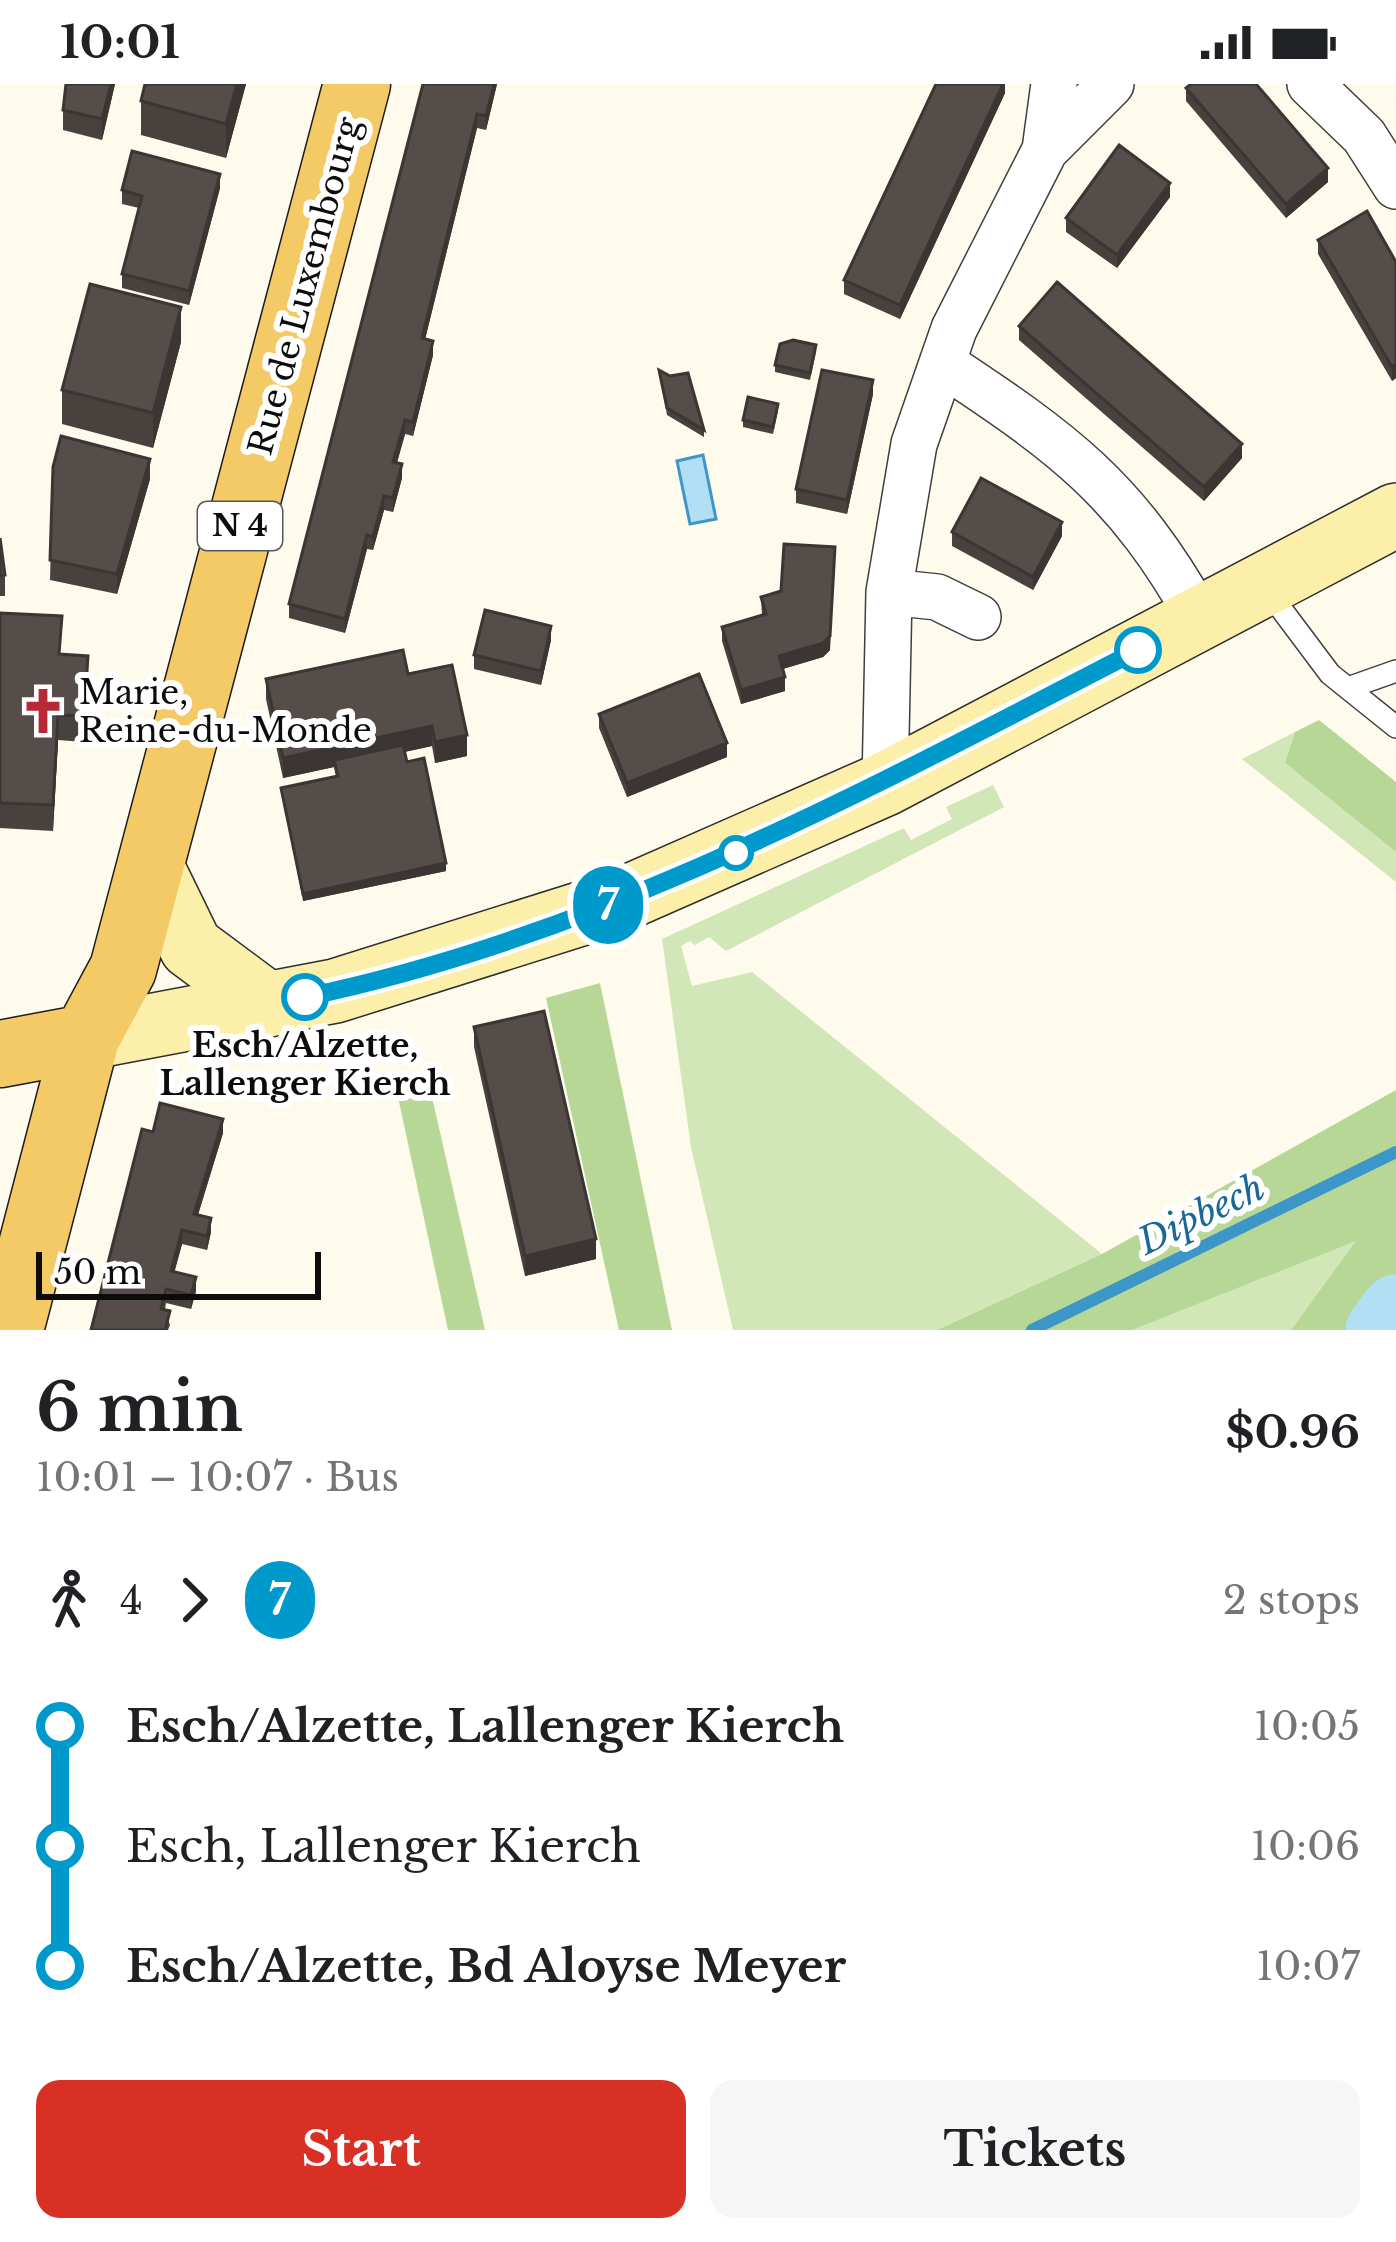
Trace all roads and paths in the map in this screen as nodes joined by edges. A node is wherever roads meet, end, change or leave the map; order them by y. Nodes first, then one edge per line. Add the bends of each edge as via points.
1 (315, 84) edge
2 (357, 84) edge
3 (1054, 84) edge
4 (1111, 84) edge
5 (1310, 84) edge
6 (1045, 150) junction
7 (1396, 187) edge
8 (943, 362) junction
9 (1396, 515) edge
10 (1263, 585) junction
11 (889, 592) junction
12 (978, 617) dead end
13 (1199, 618) junction
14 (1396, 671) edge
15 (1348, 688) junction
16 (1396, 727) edge
17 (885, 784) junction
18 (151, 866) junction
19 (269, 1004) junction
20 (86, 1038) junction
21 (0, 1054) edge
22 (10, 1330) edge

1 - 20 main road, Rue de Luxembourg / N 4 via 83,960
2 - 18 main road, Rue de Luxembourg / N 4
3 - 6 street
4 - 6 street
5 - 7 street via 1364,136
6 - 8 street
8 - 11 street via 914,444
8 - 13 street via 1057,438 1115,493
9 - 10 main road
10 - 13 main road
10 - 15 lane via 1288,625
11 - 12 street via 937,598
11 - 17 street
13 - 17 main road
14 - 15 lane
15 - 16 lane
17 - 19 main road via 613,904 418,967
18 - 19 main road via 191,947
18 - 20 main road, Rue de Luxembourg / N 4 via 123,969
19 - 20 main road
20 - 21 main road
20 - 22 main road, Rue de Luxembourg / N 4

